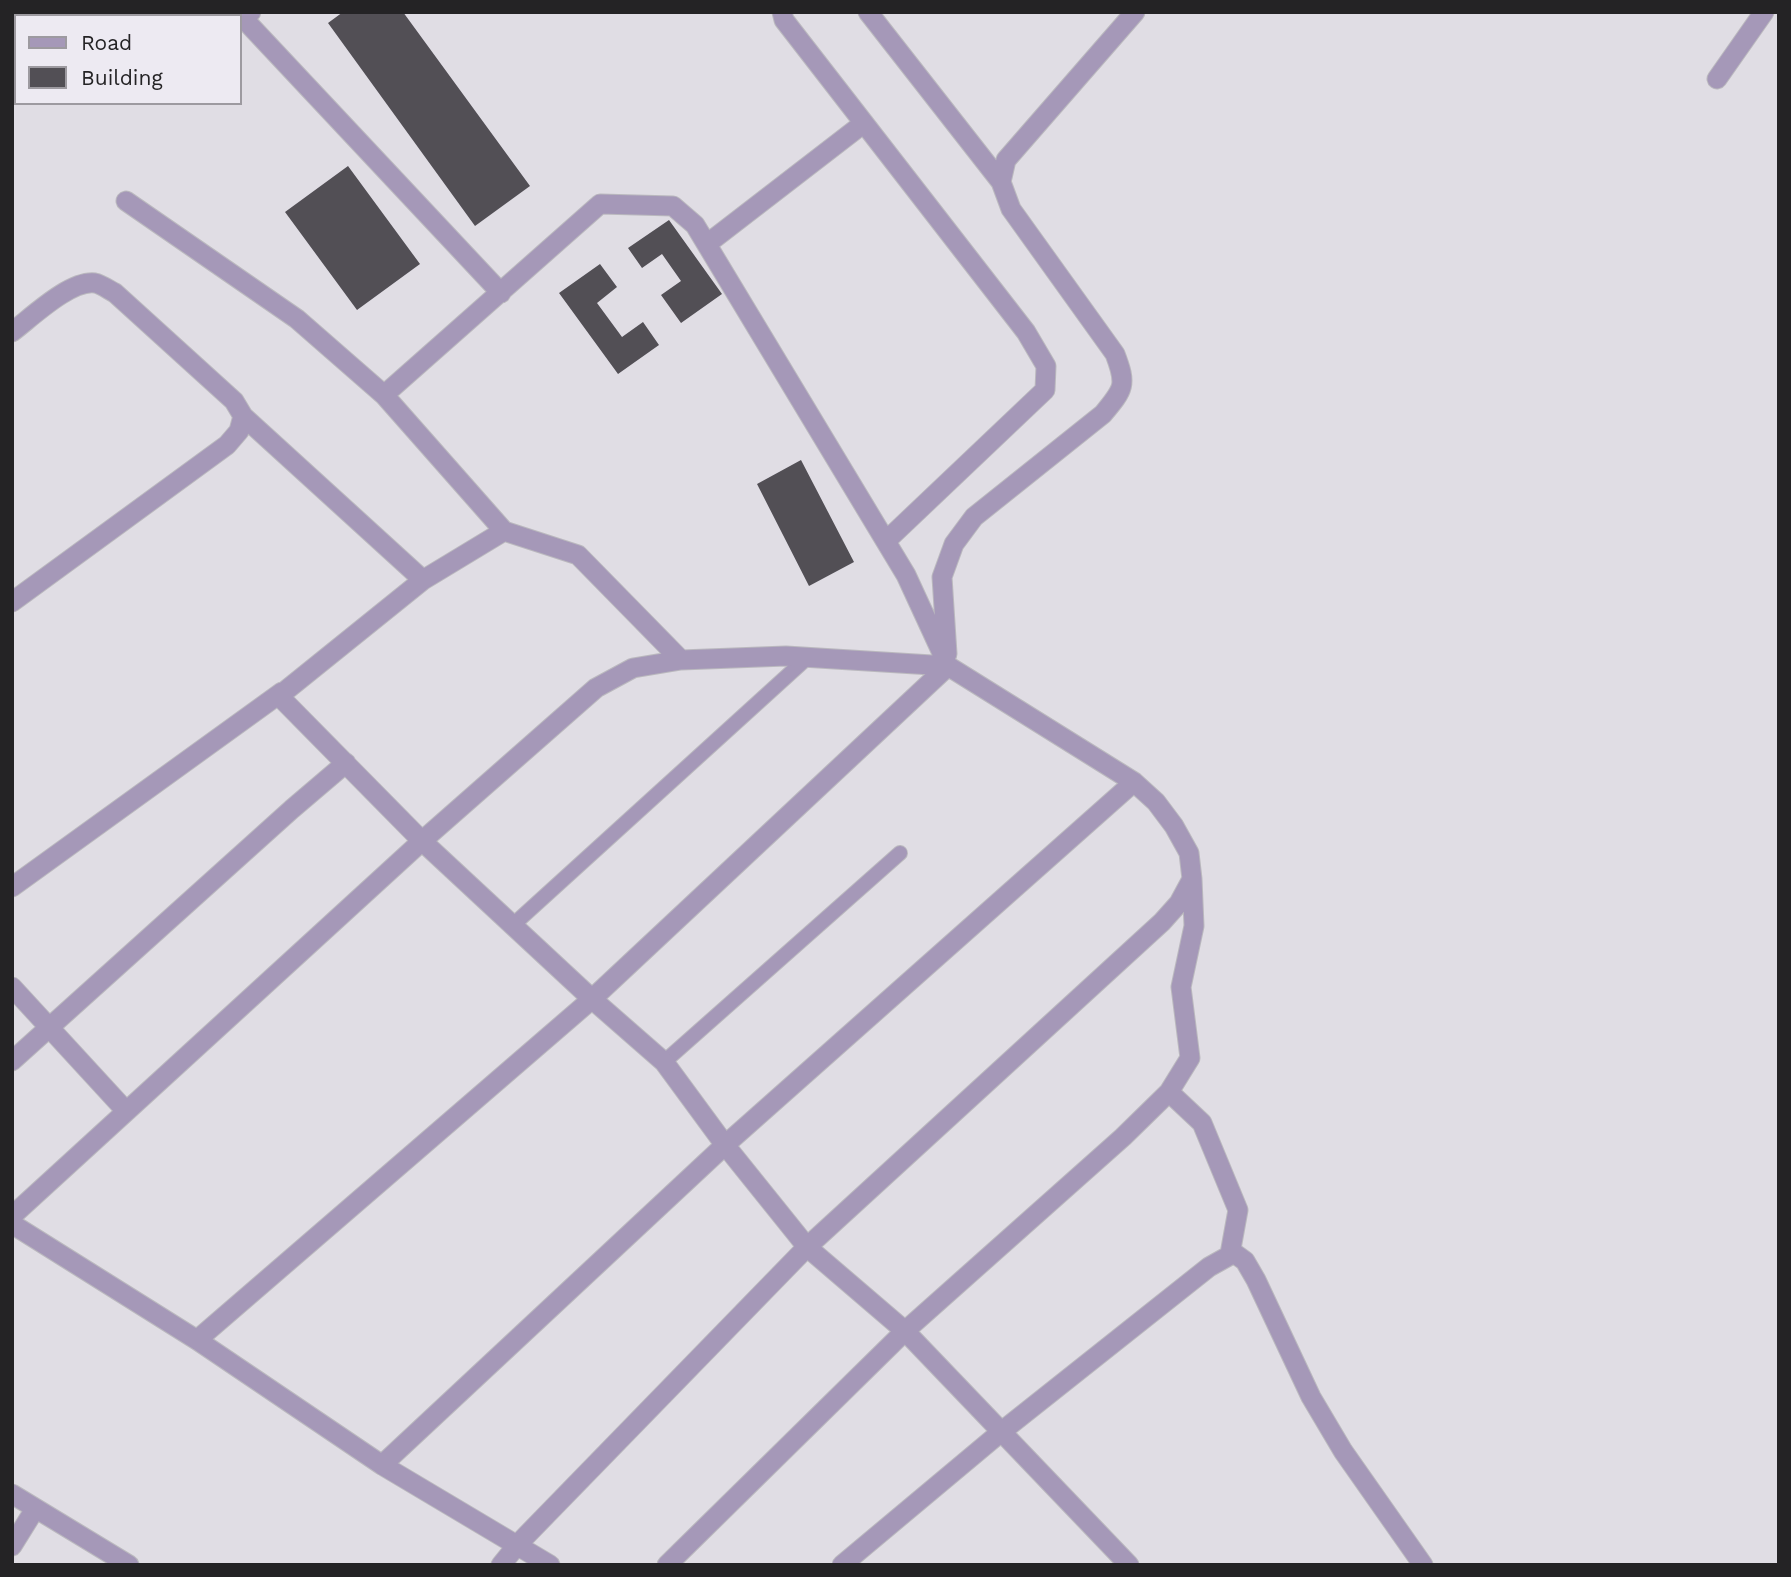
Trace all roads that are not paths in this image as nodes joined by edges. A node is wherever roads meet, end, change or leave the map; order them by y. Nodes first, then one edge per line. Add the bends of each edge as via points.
1 (251, 12) edge
2 (782, 12) edge
3 (868, 12) edge
4 (1135, 12) edge
5 (1764, 12) edge
6 (1717, 79) dead end
7 (864, 123) junction
8 (1001, 182) junction
9 (126, 201) dead end
10 (707, 244) junction
11 (501, 293) junction
12 (12, 332) edge
13 (384, 395) junction
14 (243, 416) junction
15 (504, 531) junction
16 (886, 541) junction
17 (423, 580) junction
18 (12, 603) edge
19 (808, 657) junction
20 (681, 660) junction
21 (948, 666) junction
22 (282, 692) junction
23 (346, 763) junction
24 (1134, 782) junction
25 (422, 841) junction
26 (900, 853) dead end
27 (1192, 879) junction
28 (12, 887) edge
29 (513, 925) junction
30 (12, 987) edge
31 (592, 999) junction
32 (49, 1028) junction
33 (12, 1061) edge
34 (664, 1062) junction
35 (1169, 1092) junction
36 (126, 1111) junction
37 (725, 1145) junction
38 (12, 1216) edge
39 (12, 1224) edge
40 (807, 1247) junction
41 (1230, 1254) junction
42 (905, 1331) junction
43 (197, 1340) junction
44 (1001, 1432) junction
45 (382, 1465) junction
46 (12, 1494) edge
47 (35, 1509) junction
48 (517, 1544) junction
49 (12, 1546) edge
50 (129, 1565) edge
51 (500, 1565) edge
52 (550, 1565) edge
53 (667, 1565) edge
54 (842, 1565) edge
55 (1129, 1565) edge
56 (1423, 1565) edge

1 - 11 street via 243,18
2 - 7 street
3 - 8 street
4 - 8 street via 1018,144 1006,160
5 - 6 street
7 - 10 street
7 - 16 street via 1026,332 1046,366 1045,390
8 - 21 street via 1011,209 1115,354 1124,376 1119,395 1103,414 974,517 954,544 942,577
9 - 13 street via 297,319
10 - 11 street via 695,225 673,206 600,204
10 - 16 street
11 - 13 street
12 - 14 street via 65,292 96,283 115,293 234,401
13 - 15 street
14 - 17 street
14 - 18 street via 239,431 227,445
15 - 17 street
15 - 20 street via 578,555
16 - 21 street
17 - 22 street
19 - 20 street
19 - 21 street
19 - 29 lane
20 - 25 street via 633,668 596,688
21 - 24 street
21 - 31 street
22 - 23 street via 279,696
22 - 28 street
23 - 25 street
23 - 32 street
24 - 27 street via 1174,825 1189,853
24 - 37 street
25 - 29 street
25 - 36 street
26 - 34 lane
27 - 35 street via 1194,926 1181,986 1190,1058
27 - 40 street via 1162,922
29 - 31 street
30 - 32 street
31 - 34 street
31 - 43 street
32 - 33 street
32 - 36 street
34 - 37 street
35 - 41 street via 1202,1123 1238,1210
35 - 42 street
36 - 38 street
37 - 40 street
37 - 45 street
39 - 43 street
40 - 42 street
40 - 48 street
41 - 44 street
41 - 56 street via 1245,1261 1311,1398
42 - 44 street
42 - 53 street
43 - 45 street
44 - 54 street
44 - 55 street
45 - 48 street
46 - 47 street
47 - 49 street
47 - 50 street
48 - 51 street
48 - 52 street

